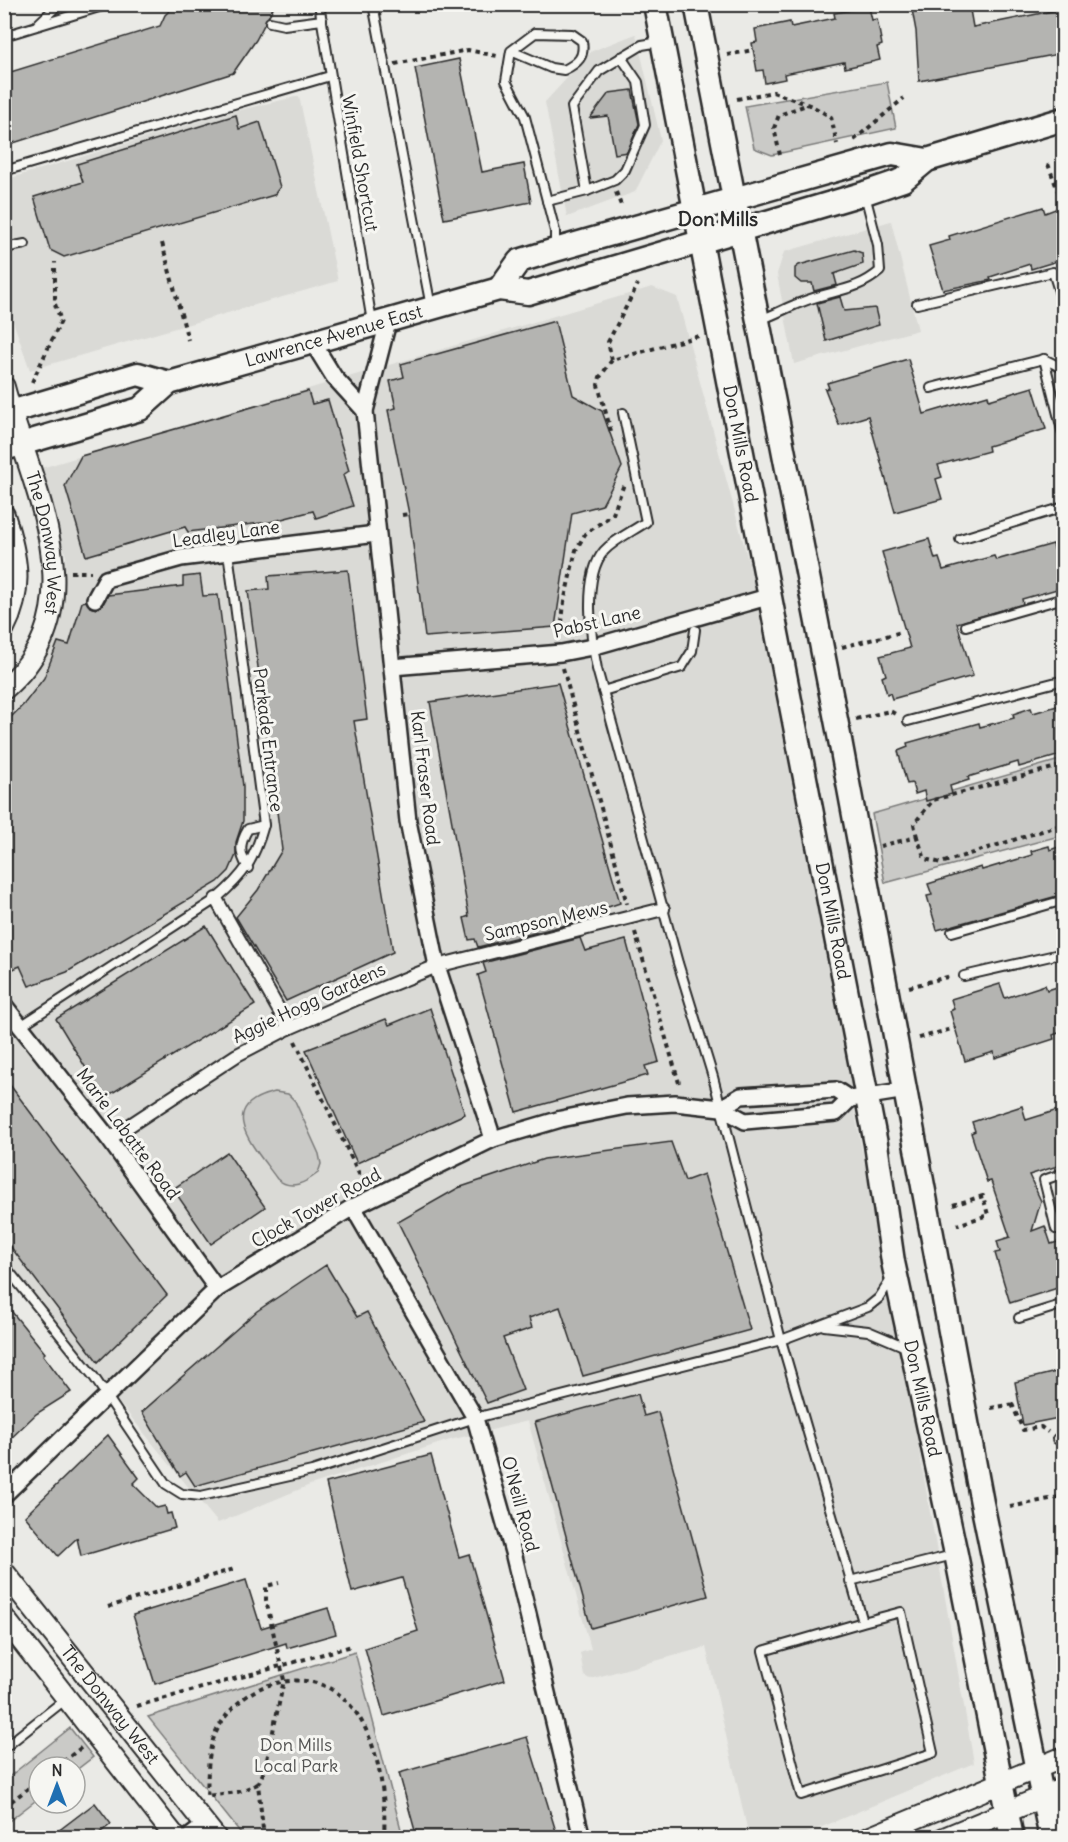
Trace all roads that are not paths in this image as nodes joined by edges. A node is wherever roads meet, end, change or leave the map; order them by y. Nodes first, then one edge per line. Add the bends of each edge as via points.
1 (59, 4) edge
2 (109, 4) edge
3 (320, 4) edge
4 (374, 4) edge
5 (655, 4) edge
6 (696, 4) edge
7 (322, 20) junction
8 (270, 22) dead end
9 (37, 25) junction
10 (4, 36) edge
11 (661, 42) junction
12 (511, 55) junction
13 (621, 57) junction
14 (330, 76) junction
15 (1064, 119) edge
16 (927, 160) junction
17 (4, 171) edge
18 (586, 191) junction
19 (865, 194) junction
20 (734, 198) junction
21 (547, 201) junction
22 (694, 209) junction
23 (741, 229) junction
24 (699, 241) junction
25 (25, 244) dead end
26 (4, 248) edge
27 (555, 250) junction
28 (499, 289) junction
29 (917, 304) dead end
30 (1064, 307) edge
31 (431, 309) junction
32 (758, 320) junction
33 (380, 324) junction
34 (314, 343) junction
35 (1044, 359) junction
36 (1064, 369) edge
37 (169, 383) junction
38 (4, 387) edge
39 (931, 388) dead end
40 (365, 411) junction
41 (8, 413) edge
42 (623, 413) dead end
43 (1064, 438) edge
44 (13, 446) edge
45 (1064, 507) edge
46 (4, 515) edge
47 (376, 534) junction
48 (960, 539) dead end
49 (228, 552) junction
50 (771, 597) junction
51 (1064, 598) edge
52 (95, 599) dead end
53 (966, 626) dead end
54 (4, 628) edge
55 (695, 630) dead end
56 (592, 647) junction
57 (392, 667) junction
58 (1064, 680) edge
59 (4, 689) edge
60 (603, 691) junction
61 (908, 721) road end
62 (264, 825) junction
63 (248, 868) junction
64 (216, 899) junction
65 (1064, 900) edge
66 (663, 909) junction
67 (952, 932) dead end
68 (1064, 953) edge
69 (437, 966) junction
70 (964, 976) road end
71 (4, 1005) edge
72 (22, 1025) junction
73 (289, 1028) junction
74 (906, 1090) junction
75 (858, 1098) junction
76 (721, 1108) junction
77 (109, 1139) junction
78 (493, 1139) junction
79 (1064, 1173) edge
80 (353, 1207) junction
81 (1064, 1227) edge
82 (4, 1265) edge
83 (895, 1272) junction
84 (217, 1289) junction
85 (1064, 1304) edge
86 (1018, 1318) dead end
87 (823, 1326) junction
88 (781, 1340) junction
89 (911, 1349) junction
90 (106, 1394) junction
91 (475, 1418) junction
92 (4, 1495) edge
93 (956, 1554) junction
94 (4, 1572) edge
95 (850, 1581) junction
96 (4, 1618) edge
97 (862, 1622) junction
98 (90, 1680) junction
99 (67, 1698) junction
100 (4, 1748) edge
101 (1064, 1757) edge
102 (1038, 1768) junction
103 (1000, 1785) junction
104 (1054, 1792) edge
105 (1007, 1812) junction
106 (210, 1832) edge
107 (176, 1838) edge
108 (188, 1838) edge
109 (582, 1838) edge
110 (868, 1838) edge
111 (944, 1838) edge
112 (1012, 1838) edge
113 (1052, 1838) edge

1 - 9 lane
2 - 9 lane
3 - 7 lane, Winfield Shortcut
4 - 31 lane
5 - 11 main road, Don Mills Road
6 - 20 main road, Don Mills Road
7 - 8 lane via 284,25
7 - 14 lane, Winfield Shortcut
9 - 10 lane
11 - 13 lane via 642,45
11 - 22 main road, Don Mills Road
12 - 12 lane via 535,33 548,32 577,36 584,51 580,59 564,70
12 - 21 lane via 506,81 525,117
13 - 18 lane via 598,70 572,107
13 - 18 lane via 638,82 645,124 625,170 615,180
14 - 17 lane
14 - 33 lane, Winfield Shortcut
15 - 16 main road, Lawrence Avenue East
16 - 19 main road, Lawrence Avenue East via 903,180
16 - 20 main road, Lawrence Avenue East via 892,154
18 - 21 lane
19 - 23 main road, Lawrence Avenue East
19 - 32 lane via 878,245 880,271 867,283
20 - 22 main road, Lawrence Avenue East
20 - 23 main road, Don Mills Road
21 - 27 lane via 555,231
22 - 24 main road, Don Mills Road
22 - 27 main road, Lawrence Avenue East
23 - 24 main road, Lawrence Avenue East
23 - 32 main road, Don Mills Road
24 - 28 main road, Lawrence Avenue East via 528,293
24 - 50 main road, Don Mills Road
25 - 26 lane
27 - 28 main road, Lawrence Avenue East via 519,261
28 - 31 main road, Lawrence Avenue East
29 - 30 lane via 1053,272
31 - 33 main road, Lawrence Avenue East
32 - 74 main road, Don Mills Road
33 - 34 main road, Lawrence Avenue East
33 - 40 street, Karl Fraser Road
34 - 37 main road, Lawrence Avenue East
34 - 40 street via 334,377
35 - 36 lane
35 - 39 lane
35 - 43 lane
37 - 41 main road via 138,374
37 - 44 main road, Lawrence Avenue East via 140,408
38 - 41 street, The Donway West
40 - 47 street, Karl Fraser Road
41 - 44 street, The Donway West
42 - 56 lane via 646,522 611,545 599,558 592,594
44 - 59 street, The Donway West via 51,544 53,608 35,654
45 - 48 lane
46 - 54 street, The Donway West via 13,542 18,583 15,604
47 - 49 street, Leadley Lane
47 - 57 street, Karl Fraser Road
49 - 52 street, Leadley Lane via 181,558 106,579
49 - 62 lane, Parkade Entrance
50 - 56 street, Pabst Lane
50 - 75 main road, Don Mills Road
51 - 53 lane
55 - 60 lane via 692,651 682,667
56 - 57 street, Pabst Lane
56 - 60 lane
57 - 69 street, Karl Fraser Road via 408,820
58 - 61 lane
60 - 66 lane
62 - 63 lane, Parkade Entrance
62 - 63 lane via 248,829 242,840 240,855
63 - 64 lane, Parkade Entrance
64 - 72 lane, Parkade Entrance
64 - 73 street
65 - 67 lane
66 - 69 street, Sampson Mews
66 - 76 lane
68 - 70 lane
69 - 73 street, Aggie Hogg Gardens
69 - 78 street, Karl Fraser Road
71 - 72 street, Marie Labatte Road
72 - 77 street, Marie Labatte Road
73 - 77 street, Aggie Hogg Gardens via 222,1064
74 - 75 street, Clock Tower Road
74 - 102 main road, Don Mills Road via 981,1503
75 - 76 street, Clock Tower Road via 836,1090 741,1096
75 - 76 street, Clock Tower Road via 836,1113 745,1121
75 - 83 main road, Don Mills Road
76 - 78 street, Clock Tower Road via 675,1103 627,1106 561,1119
76 - 88 lane
77 - 84 street, Marie Labatte Road
78 - 80 street, Clock Tower Road
79 - 81 lane via 1044,1180 1056,1229
80 - 84 street, Clock Tower Road
80 - 91 street, O'Neill Road
82 - 90 lane
83 - 87 lane via 872,1305
83 - 89 main road, Don Mills Road
84 - 90 street, Clock Tower Road
85 - 86 lane
87 - 88 lane
87 - 89 lane via 873,1332
88 - 91 lane
88 - 95 lane
89 - 93 main road, Don Mills Road
90 - 91 lane via 166,1484 176,1492 192,1496 312,1471
90 - 92 street, Clock Tower Road
91 - 109 street, O'Neill Road via 513,1552
93 - 95 lane
93 - 103 main road, Don Mills Road
94 - 98 street, The Donway West
95 - 97 lane
96 - 99 street, The Donway West
97 - 97 lane via 901,1612 933,1753 801,1795 763,1651
98 - 99 street
98 - 106 street, The Donway West
99 - 100 lane
99 - 107 street, The Donway West
101 - 102 street
102 - 103 street
102 - 104 main road, Don Mills Road
103 - 105 main road, Don Mills Road
103 - 110 street
104 - 105 street
104 - 113 main road, Don Mills Road
105 - 111 street
105 - 112 main road, Don Mills Road
106 - 108 street

